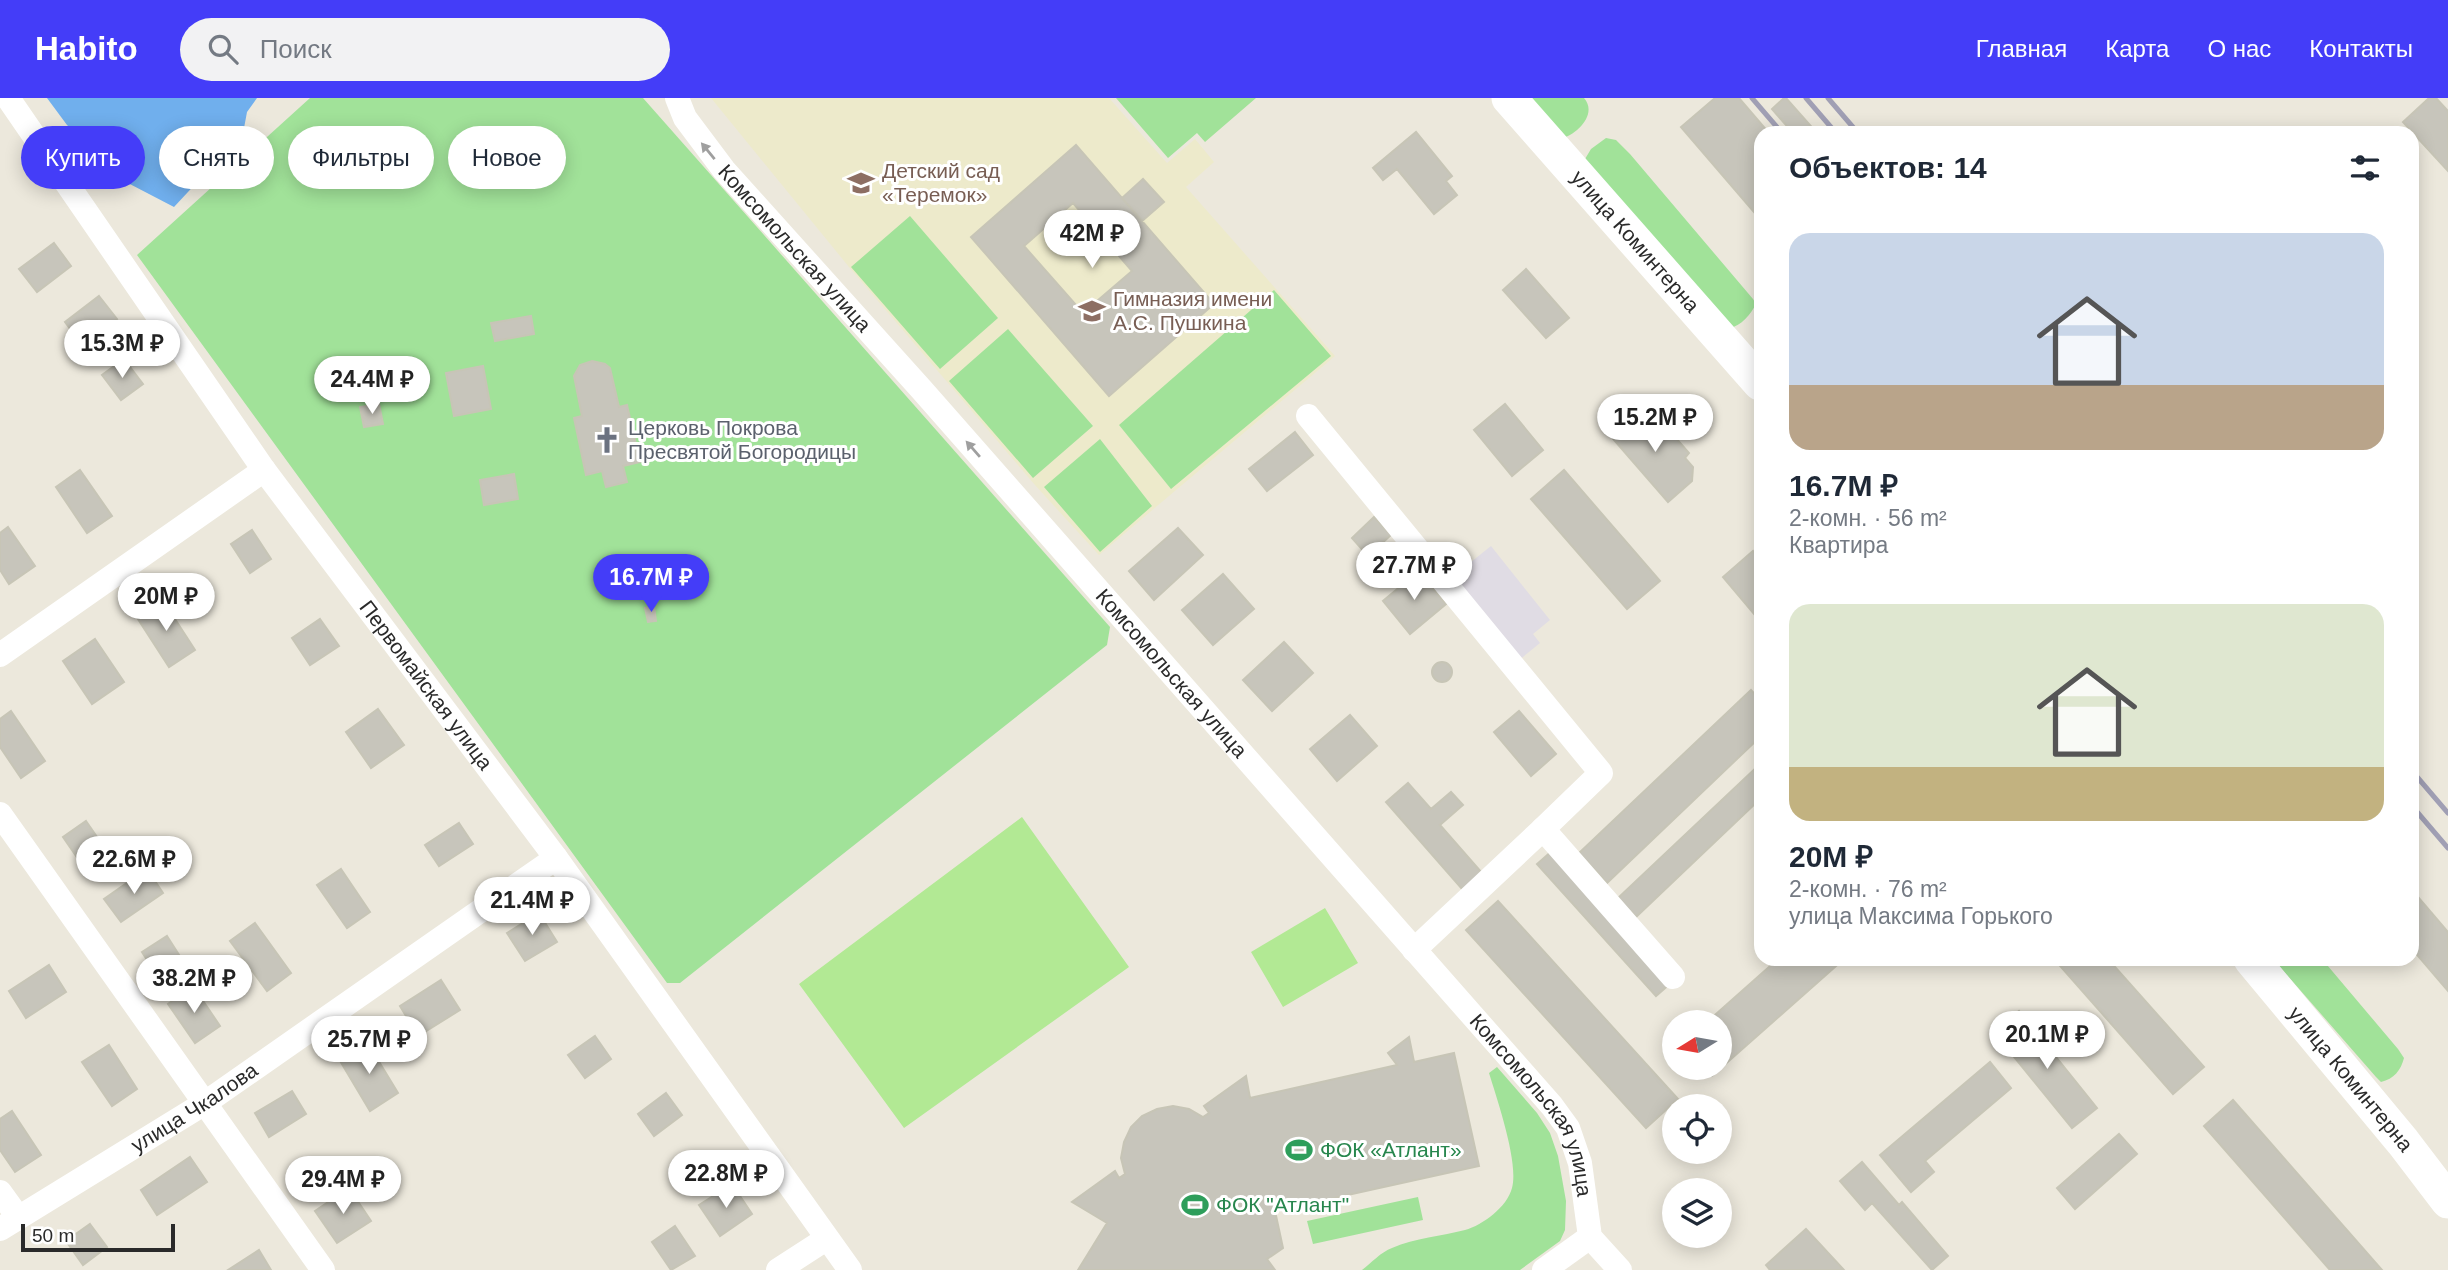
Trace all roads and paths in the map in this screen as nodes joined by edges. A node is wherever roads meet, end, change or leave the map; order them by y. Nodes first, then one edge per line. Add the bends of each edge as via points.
1 (8, 98) edge
2 (677, 98) edge
3 (1509, 98) edge
4 (1754, 376) edge
5 (1308, 416) dead end
6 (264, 470) junction
7 (0, 655) edge
8 (0, 814) edge
9 (1544, 829) junction
10 (556, 858) junction
11 (1414, 950) junction
12 (2257, 966) edge
13 (1673, 977) dead end
14 (205, 1103) junction
15 (0, 1192) edge
16 (2448, 1202) edge
17 (9, 1223) edge
18 (1590, 1237) junction
19 (826, 1238) junction
20 (323, 1270) edge
21 (778, 1270) edge
22 (850, 1270) edge
23 (1544, 1270) edge
24 (1620, 1270) edge

1 - 6 street, Первомайская улица
11 -> 2 street, Комсомольская улица via 723,170 685,118
3 - 4 street, улица Коминтерна
5 - 9 street via 1601,773
6 - 7 street
6 - 10 street, Первомайская улица
8 - 14 street
9 - 11 street
9 - 13 street
10 - 14 street, улица Чкалова
10 - 19 street, Первомайская улица
11 - 18 street, Комсомольская улица via 1568,1128 1580,1163
12 - 16 street, улица Коминтерна
14 - 17 street, улица Чкалова
14 - 20 street
15 - 17 street
18 - 23 street
18 - 24 street
19 - 21 street
19 - 22 street, Первомайская улица

